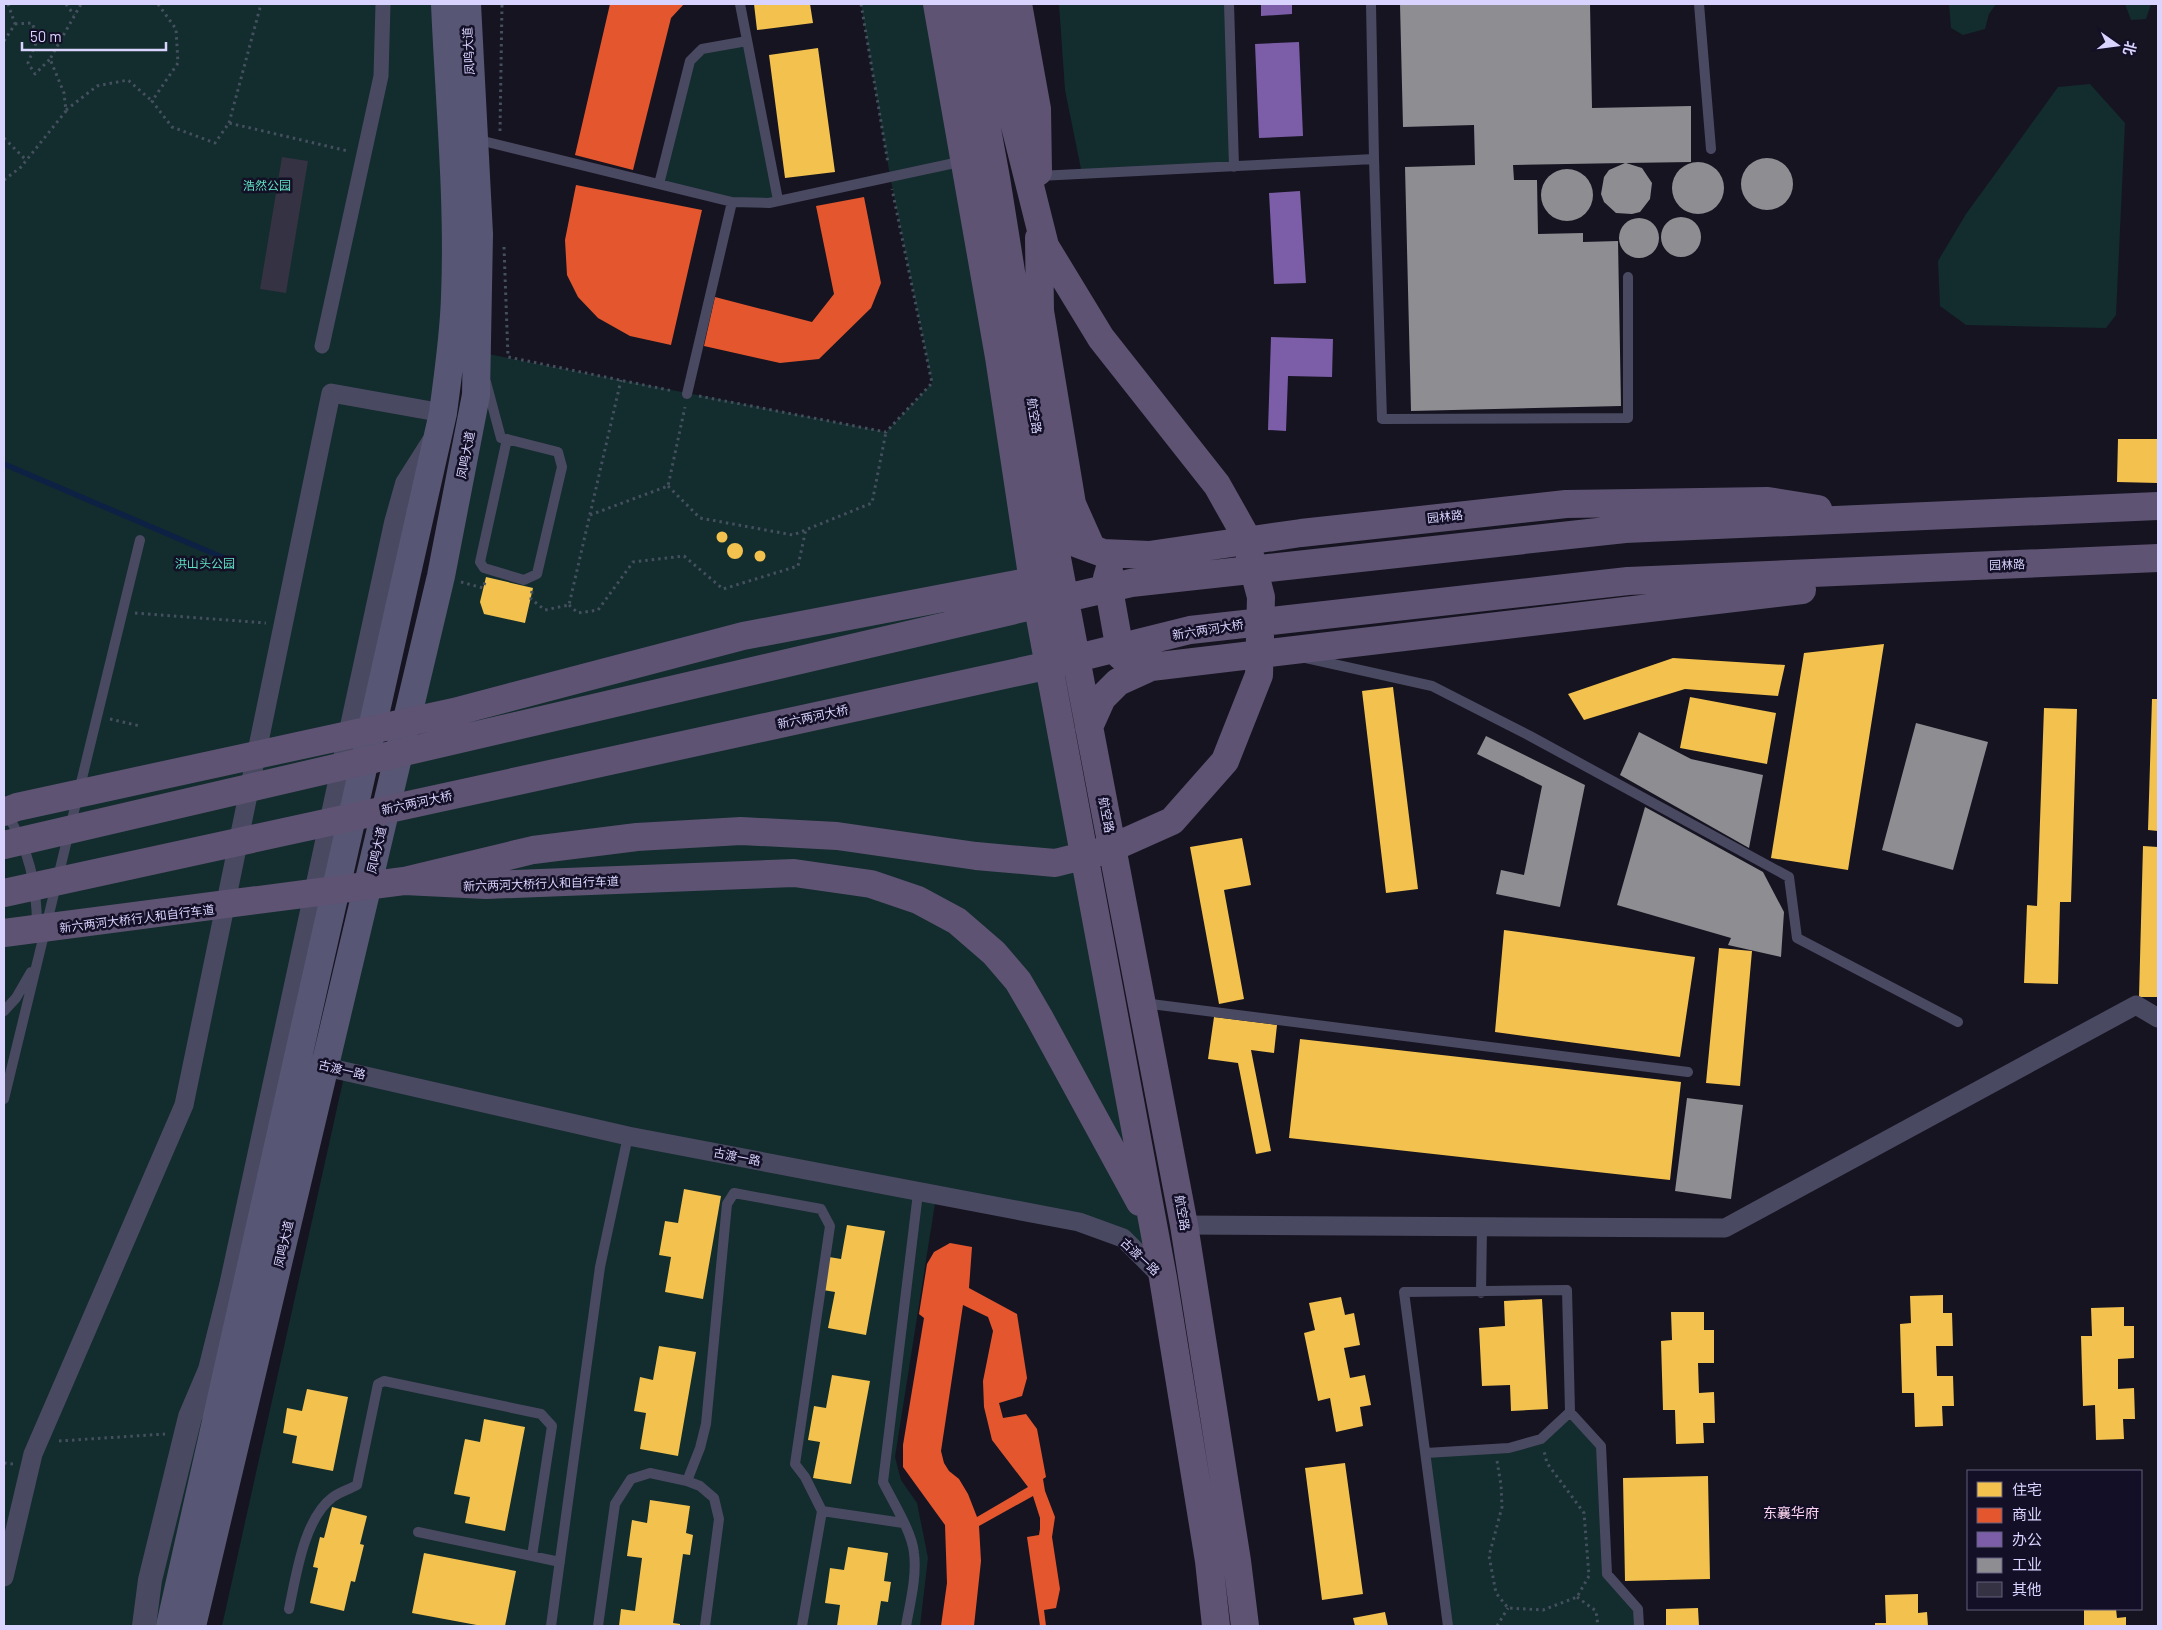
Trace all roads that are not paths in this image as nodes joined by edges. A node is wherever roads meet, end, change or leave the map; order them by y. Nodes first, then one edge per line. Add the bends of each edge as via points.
1 (383, 4) edge
2 (444, 4) edge
3 (467, 4) edge
4 (740, 4) edge
5 (937, 4) edge
6 (964, 4) edge
7 (990, 4) edge
8 (1018, 4) edge
9 (1230, 4) edge
10 (1371, 4) edge
11 (1699, 4) edge
12 (747, 41) junction
13 (487, 141) junction
14 (1711, 149) dead end
15 (1374, 159) junction
16 (965, 161) junction
17 (1234, 167) junction
18 (1038, 176) junction
19 (659, 184) junction
20 (778, 200) junction
21 (732, 202) junction
22 (1628, 277) dead end
23 (322, 346) dead end
24 (478, 352) junction
25 (687, 394) road end
26 (441, 424) junction
27 (507, 439) junction
28 (2158, 506) edge
29 (1050, 513) junction
30 (1858, 519) junction
31 (140, 540) dead end
32 (1092, 549) junction
33 (1126, 554) junction
34 (2158, 558) edge
35 (1855, 571) junction
36 (1033, 581) junction
37 (1628, 581) joint
38 (1281, 652) junction
39 (1147, 669) junction
40 (1090, 727) junction
41 (4, 811) edge
42 (4, 845) edge
43 (404, 881) junction
44 (4, 893) edge
45 (4, 933) edge
46 (37, 962) junction
47 (1142, 1003) junction
48 (4, 1011) edge
49 (2158, 1018) edge
50 (1958, 1022) dead end
51 (298, 1060) junction
52 (326, 1067) junction
53 (1688, 1072) dead end
54 (4, 1098) edge
55 (628, 1136) junction
56 (918, 1193) junction
57 (1184, 1225) junction
58 (1152, 1227) junction
59 (1482, 1227) junction
60 (1163, 1278) junction
61 (1481, 1292) junction
62 (1570, 1412) junction
63 (1426, 1453) junction
64 (687, 1481) junction
65 (822, 1511) junction
66 (903, 1524) junction
67 (418, 1532) dead end
68 (532, 1556) junction
69 (560, 1562) junction
70 (4, 1576) edge
71 (289, 1609) dead end
72 (144, 1626) edge
73 (170, 1626) edge
74 (192, 1626) edge
75 (551, 1626) edge
76 (598, 1626) edge
77 (705, 1626) edge
78 (802, 1626) edge
79 (906, 1626) edge
80 (1216, 1626) edge
81 (1245, 1626) edge
82 (1448, 1626) edge
83 (1638, 1626) edge

1 - 23 street via 381,76
2 - 26 main road, 凤鸣大道 via 456,294
3 - 13 main road, 凤鸣大道
4 - 12 lane
5 - 16 main road, 航空路
6 - 29 main road, 航空路 via 996,178
7 - 43 main road via 1003,78 1045,246 1101,338 1217,485 1244,533 1261,597 1259,676 1225,761 1172,821 1107,850 1055,863 976,856 837,836 740,831 637,837 533,850
8 - 18 main road via 1037,109
9 - 17 lane
10 - 15 lane
11 - 14 lane
12 - 19 lane via 702,49 690,61
12 - 20 lane
13 - 19 lane
13 - 24 main road, 凤鸣大道 via 478,234
15 - 17 lane
15 - 22 lane via 1382,419 1628,418
16 - 20 lane
16 - 36 main road, 航空路
17 - 18 lane
18 - 32 main road via 1040,311 1072,504
19 - 21 lane
20 - 21 lane
21 - 25 lane
24 - 27 lane via 501,438
24 - 52 main road, 凤鸣大道 via 473,421 442,576
26 - 51 main road, 凤鸣大道
26 - 70 street via 331,393 184,1105 33,1454
26 - 72 street via 407,484 396,523 231,1286 210,1370 190,1417 150,1580
27 - 27 lane via 558,452 562,467 537,574 524,580 484,568 480,562
28 - 30 main road, 园林路
29 - 32 main road, 园林路 via 1065,538
29 - 40 main road, 航空路
30 - 33 main road, 园林路 via 1806,506 1768,501 1566,504 1301,533 1149,555
30 - 42 main road, 园林路 via 1625,529 1131,583
31 - 46 lane
32 - 33 main road, 园林路 via 1102,553
33 - 39 main road via 1110,568 1107,578 1121,656 1131,665
34 - 35 main road, 园林路
35 - 37 main road, 园林路
35 - 38 main road, 园林路 via 1826,586
36 - 41 main road via 743,636 454,712
36 - 58 main road, 航空路
37 - 44 main road, 新六两河大桥 via 1190,630 1041,667
38 - 39 main road, 园林路
38 - 50 lane via 1432,686 1789,877 1798,938
39 - 40 main road, 园林路 via 1118,682 1102,698
40 - 47 main road, 航空路
41 - 46 lane via 17,830 31,866 37,904
43 - 45 main road
43 - 58 main road via 486,885 794,873 871,884 918,900 957,921 994,953 1018,981
46 - 48 lane via 16,998
46 - 54 lane
47 - 53 lane
47 - 57 main road, 航空路
49 - 59 street via 2136,1005 1725,1228
51 - 52 street, 古渡一路
51 - 73 main road, 凤鸣大道
52 - 55 street, 古渡一路
52 - 74 main road, 凤鸣大道
55 - 56 street, 古渡一路
55 - 69 lane via 600,1266
56 - 60 street, 古渡一路 via 1079,1222 1123,1238
56 - 66 lane via 883,1482
57 - 59 street
57 - 81 main road, 航空路
58 - 60 main road, 航空路
59 - 61 lane
60 - 80 main road, 航空路 via 1209,1561
61 - 62 lane via 1567,1290
61 - 63 lane via 1404,1292
62 - 63 lane via 1541,1438 1509,1448
62 - 83 lane via 1601,1446 1607,1574 1638,1608
63 - 82 lane
64 - 65 lane via 706,1424 727,1204 734,1193 821,1209 830,1226 795,1464
64 - 76 lane via 650,1473 631,1479 614,1504
64 - 77 lane via 700,1486 714,1498 719,1519
65 - 66 lane
65 - 78 lane
66 - 79 lane via 914,1552 914,1582
67 - 68 lane
68 - 69 lane
68 - 71 lane via 552,1426 541,1414 384,1381 378,1384 357,1485 333,1497 323,1507 304,1540
69 - 75 lane

